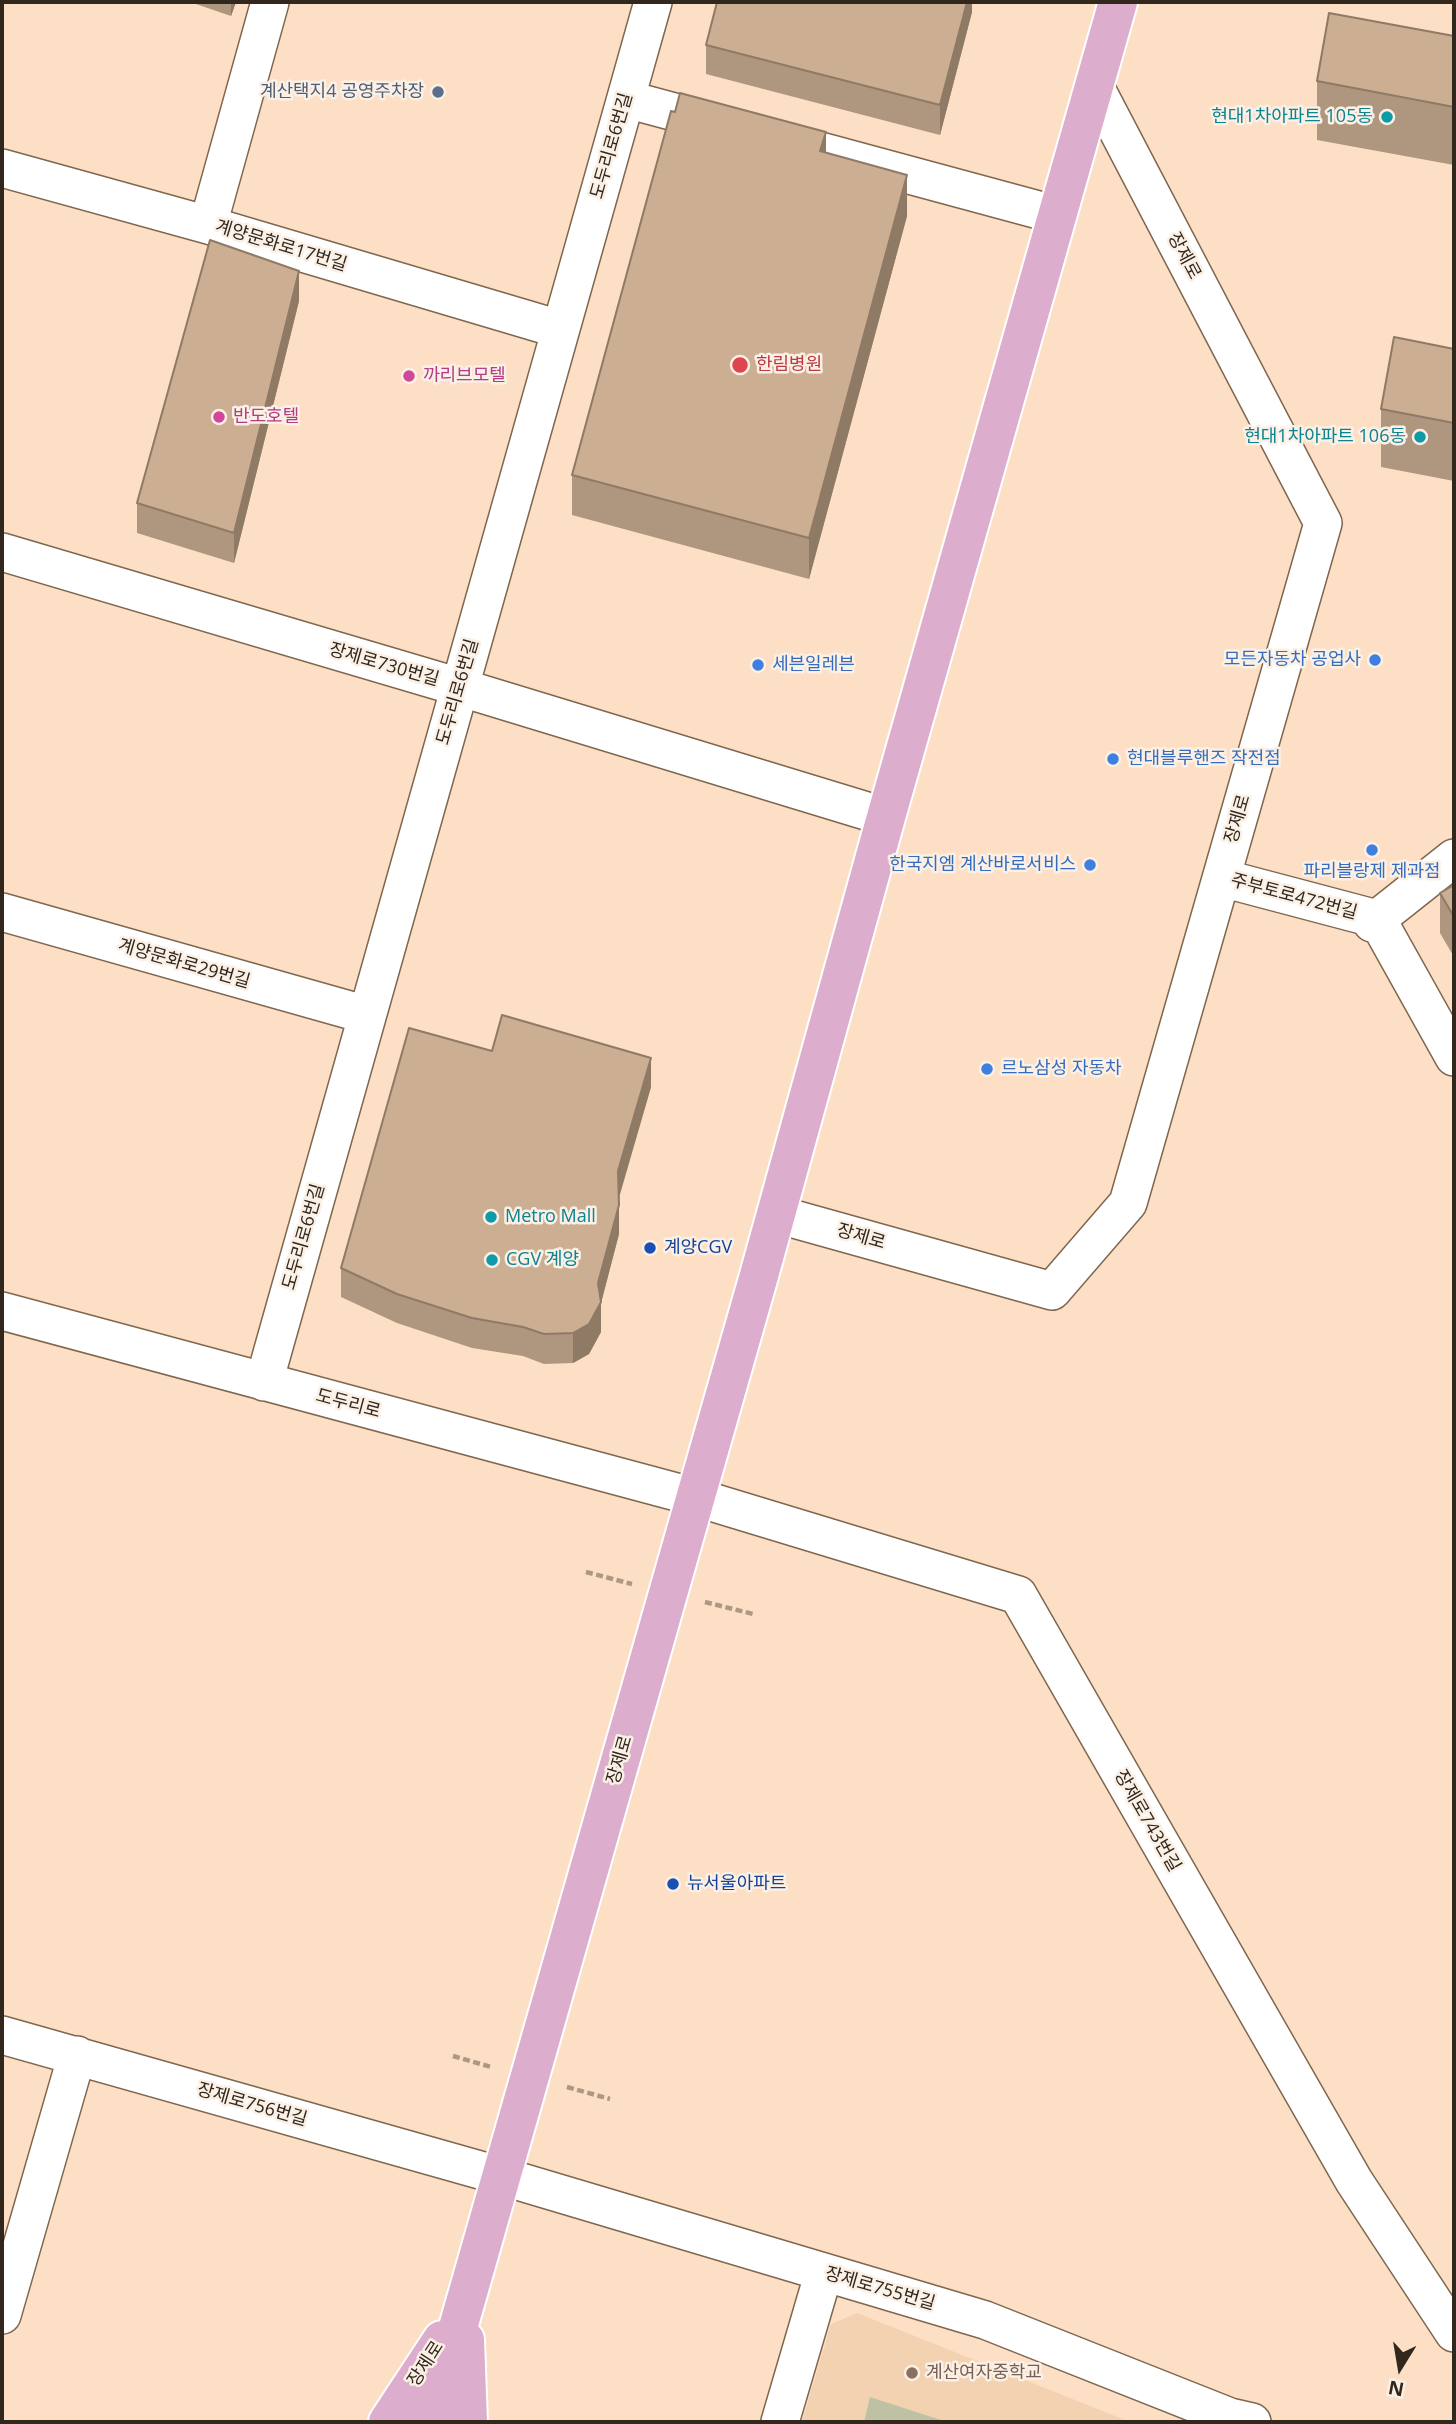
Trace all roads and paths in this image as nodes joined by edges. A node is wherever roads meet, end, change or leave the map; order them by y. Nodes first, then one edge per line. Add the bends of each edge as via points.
1 (270, 2) edge
2 (653, 2) edge
3 (1118, 2) edge
4 (1094, 85) junction
5 (626, 99) junction
6 (2, 168) edge
7 (1057, 215) junction
8 (208, 225) junction
9 (559, 329) junction
10 (2, 552) edge
11 (459, 687) junction
12 (886, 817) junction
13 (1454, 858) edge
14 (1222, 877) junction
15 (2, 912) edge
16 (1374, 921) junction
17 (367, 1016) junction
18 (1454, 1056) edge
19 (776, 1214) junction
20 (2, 1311) edge
21 (264, 1382) junction
22 (695, 1497) junction
23 (2, 2035) edge
24 (77, 2055) junction
25 (501, 2176) junction
26 (824, 2272) junction
27 (464, 2306) junction
28 (2, 2315) edge
29 (1454, 2333) edge
30 (388, 2422) edge
31 (431, 2422) edge
32 (468, 2422) edge
33 (780, 2422) edge
34 (1252, 2422) edge

1 - 8 street
2 - 5 street, 도두리로6번길
3 - 4 main road, 장제로
4 - 7 main road, 장제로
4 - 14 street, 장제로 via 1323,523
5 - 7 street
5 - 9 street, 도두리로6번길
6 - 8 street, 계양문화로17번길
7 - 12 main road, 장제로
8 - 9 street, 계양문화로17번길
9 - 11 street, 도두리로6번길
10 - 11 street, 장제로730번길
11 - 12 street, 장제로730번길
11 - 17 street, 도두리로6번길
12 - 19 main road, 장제로
13 - 16 street
14 - 16 street, 주부토로472번길
14 - 19 street, 장제로 via 1128,1203 1052,1291
15 - 17 street, 계양문화로29번길
16 - 18 street, 주부토로472번길
17 - 21 street, 도두리로6번길
19 - 22 main road, 장제로
20 - 21 street, 도두리로
21 - 22 street, 도두리로
22 - 25 main road, 장제로
22 - 29 street, 장제로743번길 via 1018,1595 1354,2182
23 - 24 street, 장제로756번길
24 - 25 street, 장제로756번길
24 - 28 street
25 - 26 street, 장제로755번길
25 - 27 main road, 장제로
26 - 33 street
26 - 34 street, 장제로755번길 via 985,2320
27 - 30 main road, 장제로
27 - 31 main road, 장제로
27 - 32 main road, 장제로

